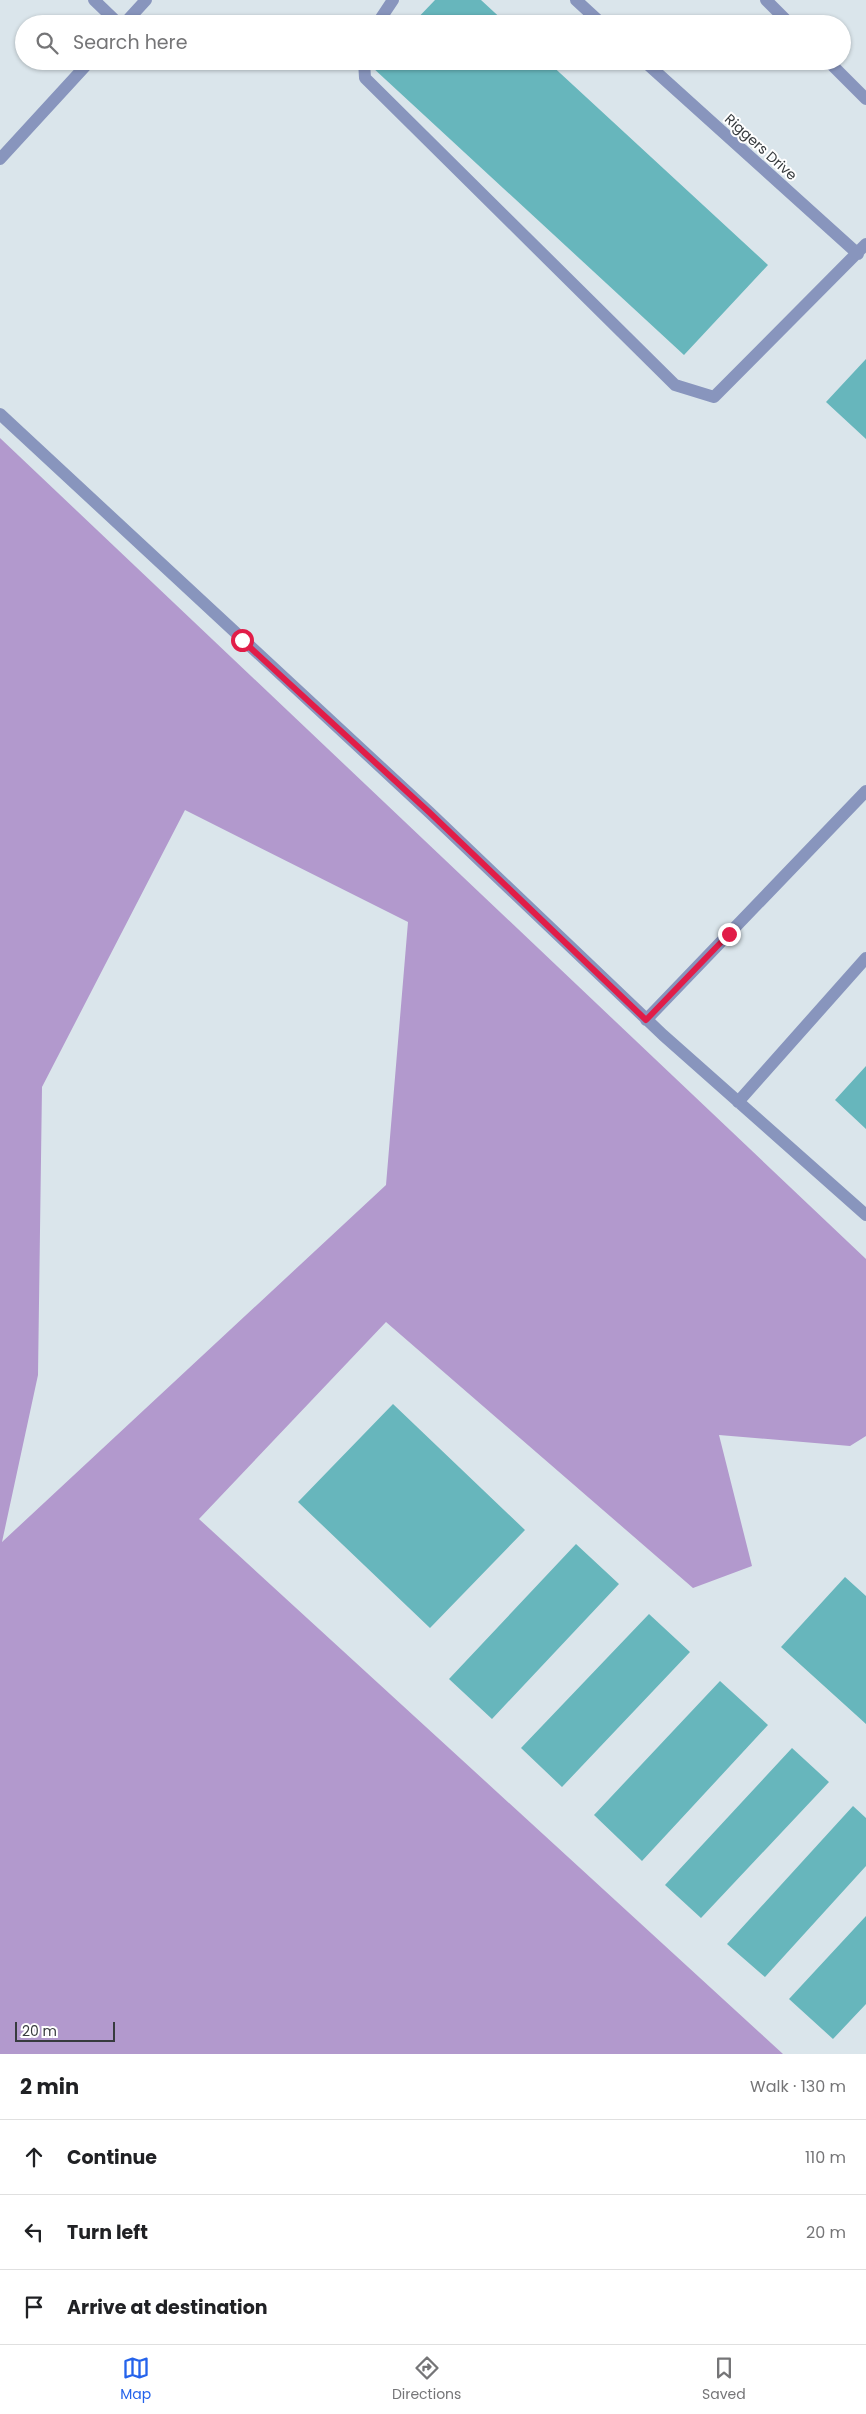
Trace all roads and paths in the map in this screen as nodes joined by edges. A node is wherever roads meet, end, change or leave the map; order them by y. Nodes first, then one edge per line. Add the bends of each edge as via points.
1 (94, 0) edge
2 (146, 0) edge
3 (394, 0) edge
4 (576, 0) edge
5 (766, 0) edge
6 (110, 15) edge
7 (132, 15) edge
8 (383, 15) edge
9 (592, 15) edge
10 (781, 15) edge
11 (82, 70) edge
12 (365, 70) edge
13 (654, 70) edge
14 (837, 70) edge
15 (866, 99) edge
16 (0, 158) edge
17 (862, 249) edge
18 (0, 414) edge
19 (866, 791) edge
20 (866, 958) edge
21 (646, 1020) junction
22 (738, 1102) junction
23 (866, 1216) edge

1 - 6 street
2 - 7 street
3 - 8 street
4 - 9 street
5 - 10 street
11 - 16 street
12 - 17 street via 365,78 675,385 714,397
13 - 17 street, Riggers Drive
14 - 15 street
18 - 21 street via 429,812
19 - 21 street
20 - 22 street
21 - 22 street
22 - 23 street

